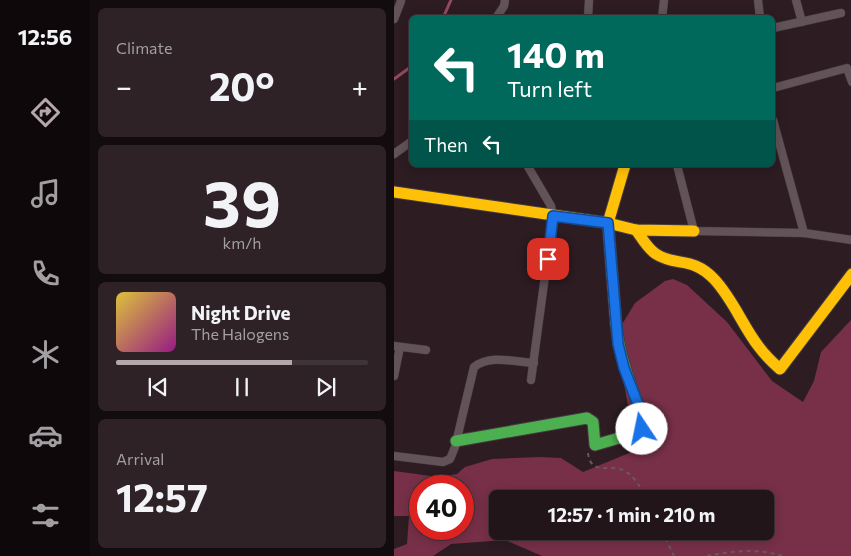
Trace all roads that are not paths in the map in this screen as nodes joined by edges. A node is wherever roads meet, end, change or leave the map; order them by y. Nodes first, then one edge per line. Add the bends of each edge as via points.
1 (505, 0) edge
2 (589, 0) edge
3 (664, 0) edge
4 (758, 0) edge
5 (796, 0) edge
6 (402, 1) dead end
7 (841, 13) dead end
8 (498, 15) edge
9 (588, 15) edge
10 (662, 15) edge
11 (760, 15) edge
12 (394, 19) edge
13 (802, 22) junction
14 (775, 28) edge
15 (851, 82) edge
16 (775, 87) edge
17 (775, 127) edge
18 (409, 143) edge
19 (394, 154) edge
20 (528, 167) edge
21 (623, 167) edge
22 (678, 167) edge
23 (394, 192) edge
24 (553, 216) junction
25 (608, 223) junction
26 (636, 230) junction
27 (694, 231) junction
28 (804, 234) junction
29 (851, 240) edge
30 (851, 274) edge
31 (397, 347) edge
32 (426, 350) dead end
33 (534, 363) junction
34 (394, 376) edge
35 (531, 380) dead end
36 (456, 441) junction
37 (394, 456) edge

1 - 8 street
2 - 9 street
3 - 10 street
4 - 11 street
5 - 13 street
6 - 12 street
7 - 13 street
13 - 14 street
15 - 16 street via 847,68
17 - 28 street
18 - 19 street
20 - 24 street via 551,206
21 - 25 street
22 - 27 street
23 - 24 street
24 - 25 street
24 - 33 street
25 - 26 street
25 - 36 street via 618,344 644,420 642,429 595,445 593,422 587,418
26 - 27 street
26 - 30 street via 656,253 703,268 728,296 754,340 780,369
27 - 28 street
28 - 29 street
31 - 32 street
31 - 34 street
33 - 35 street
33 - 36 street via 491,360 474,367
36 - 37 street via 450,459 443,462

